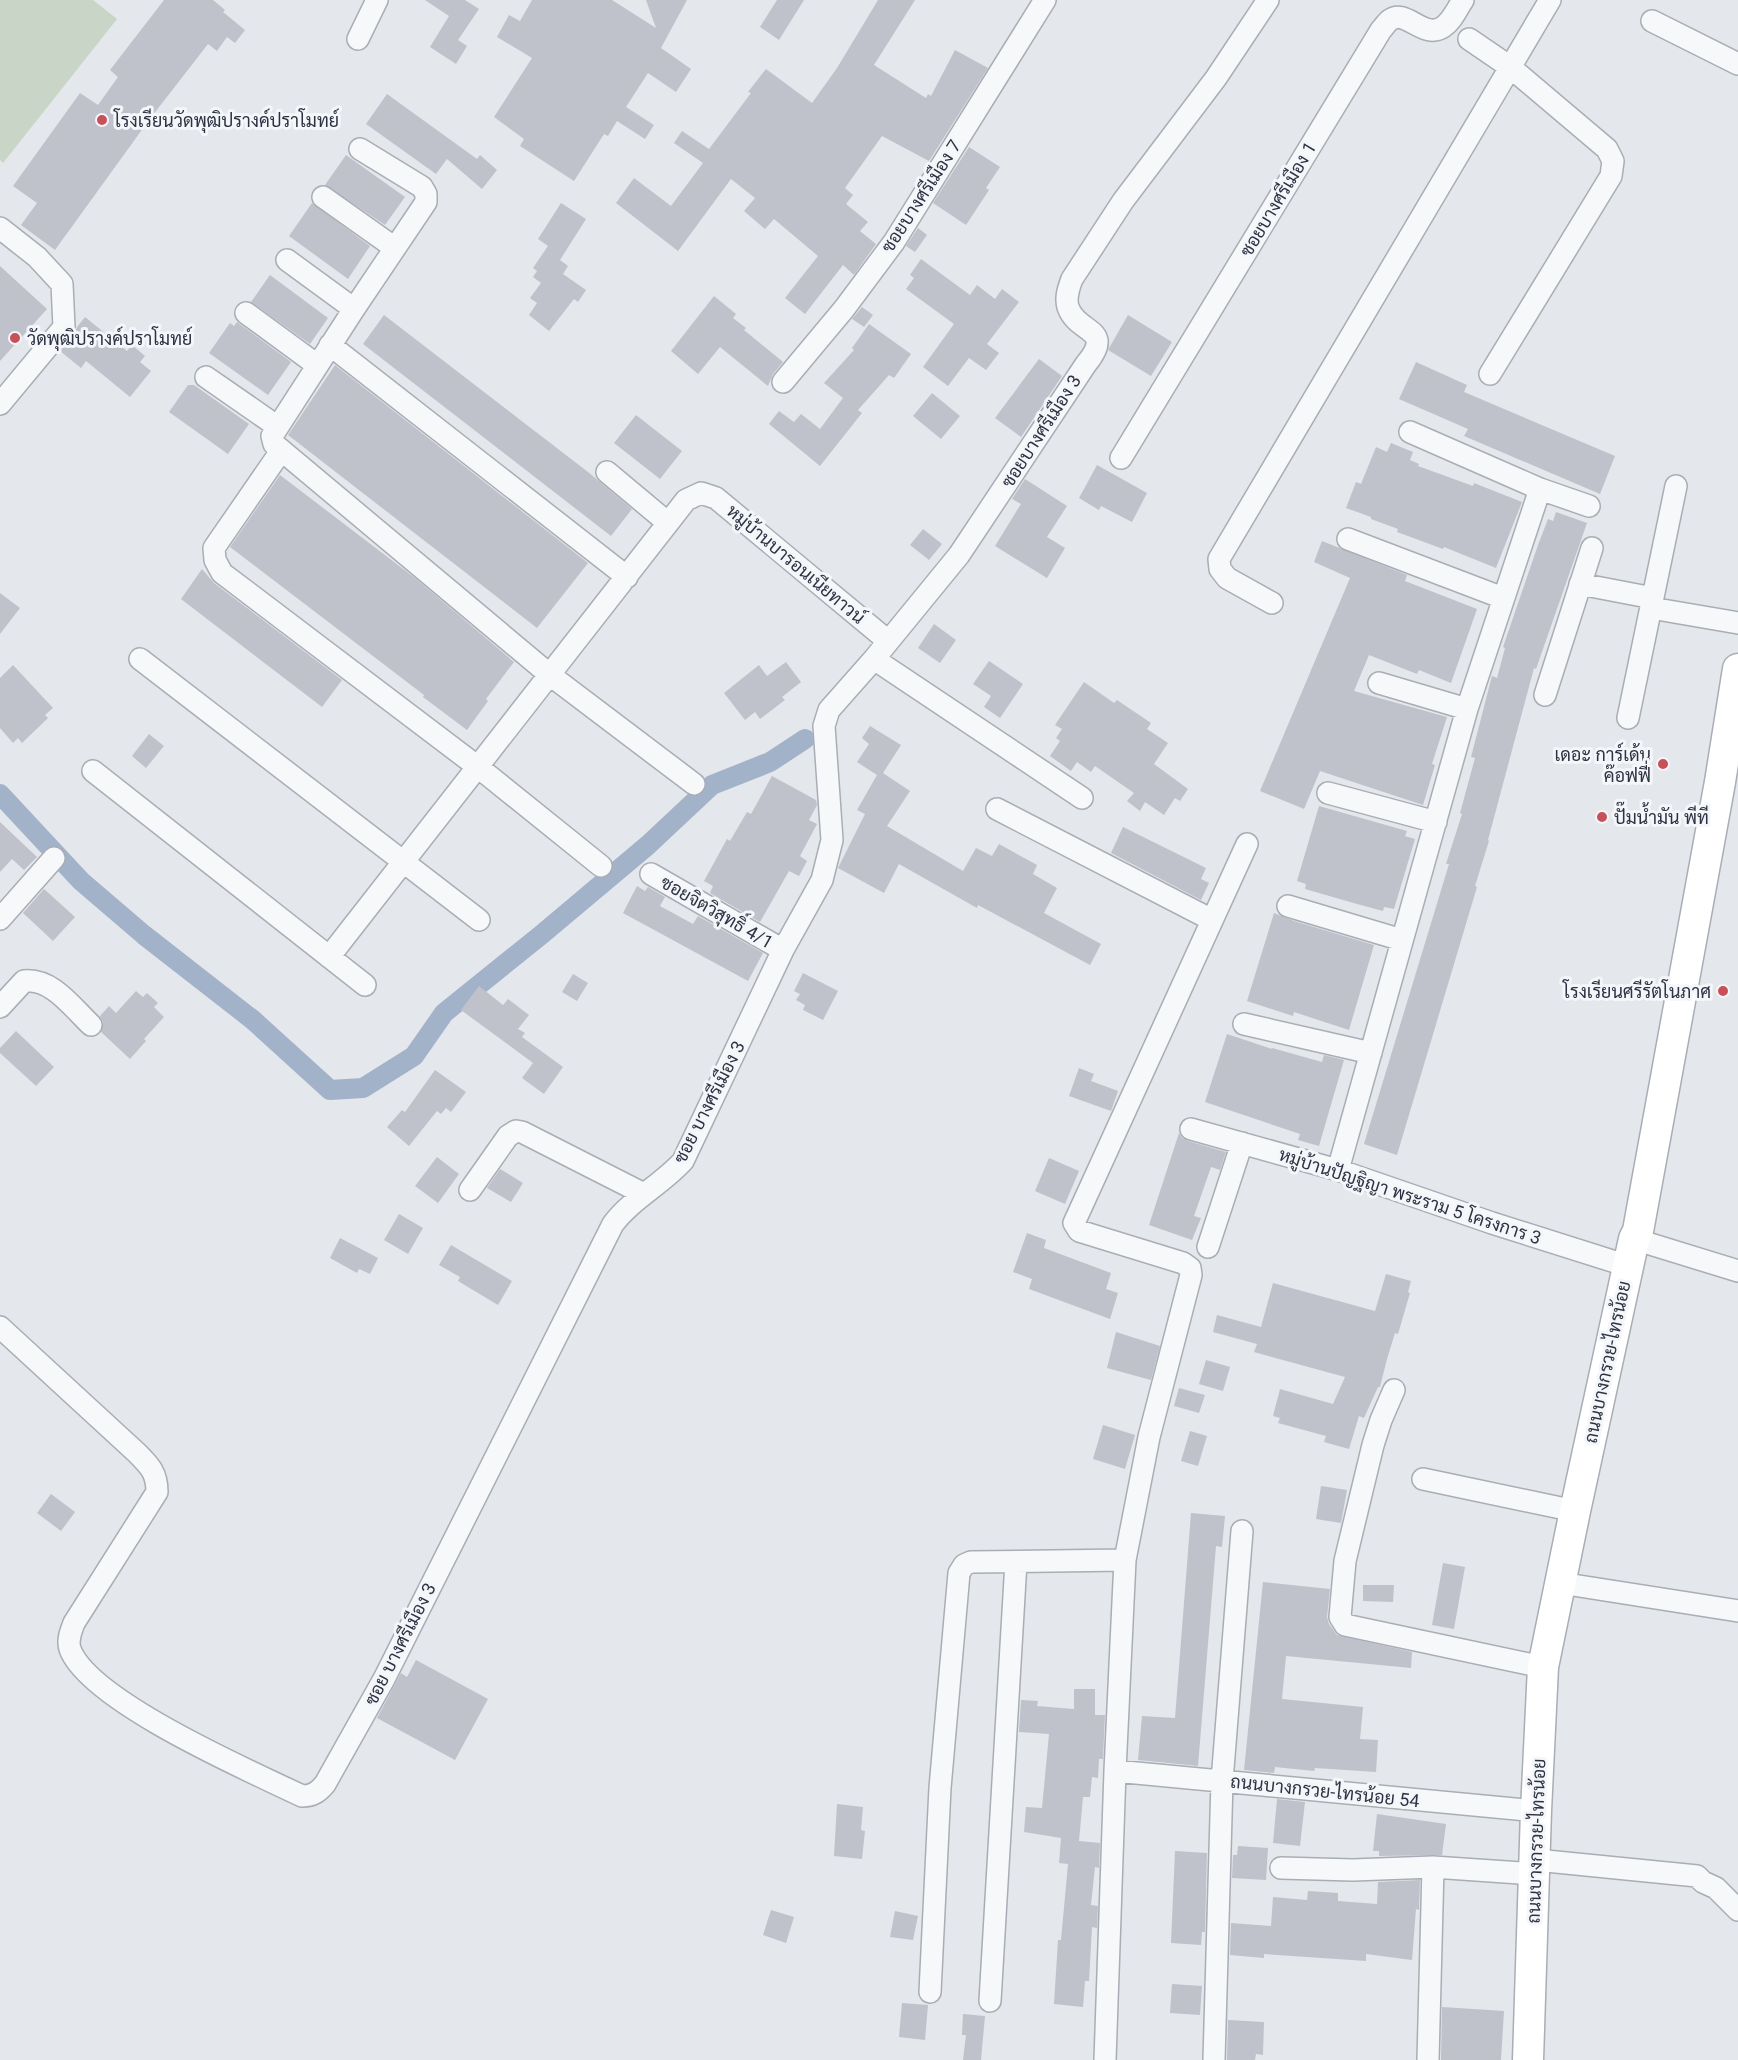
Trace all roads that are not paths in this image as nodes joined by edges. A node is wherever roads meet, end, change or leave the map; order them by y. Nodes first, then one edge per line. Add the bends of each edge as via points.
1 (377, 0) edge
2 (1045, 0) edge
3 (1268, 0) edge
4 (1463, 0) edge
5 (1550, 0) edge
6 (1652, 21) dead end
7 (358, 39) dead end
8 (1470, 39) dead end
9 (1738, 64) edge
10 (1510, 67) junction
11 (360, 149) dead end
12 (323, 198) dead end
13 (0, 228) edge
14 (395, 248) junction
15 (287, 260) dead end
16 (354, 309) junction
17 (246, 313) dead end
18 (330, 345) junction
19 (317, 365) junction
20 (1490, 374) dead end
21 (206, 377) dead end
22 (783, 382) dead end
23 (0, 404) edge
24 (278, 427) junction
25 (1410, 432) dead end
26 (281, 451) junction
27 (1121, 458) dead end
28 (608, 472) dead end
29 (1676, 486) dead end
30 (1540, 489) junction
31 (1589, 506) dead end
32 (669, 523) junction
33 (1348, 539) dead end
34 (1592, 548) dead end
35 (627, 577) junction
36 (1580, 584) junction
37 (1503, 598) junction
38 (1272, 603) dead end
39 (1652, 603) junction
40 (1738, 623) edge
41 (888, 641) junction
42 (140, 659) dead end
43 (874, 659) junction
44 (1738, 669) edge
45 (550, 675) junction
46 (1379, 683) dead end
47 (1545, 695) dead end
48 (1467, 709) junction
49 (1628, 718) dead end
50 (478, 767) junction
51 (93, 771) dead end
52 (694, 784) dead end
53 (1328, 794) dead end
54 (1082, 798) dead end
55 (997, 809) dead end
56 (1436, 822) junction
57 (1247, 844) dead end
58 (54, 858) dead end
59 (404, 862) junction
60 (601, 866) dead end
61 (651, 874) dead end
62 (822, 880) joint
63 (1288, 906) dead end
64 (0, 919) edge
65 (479, 920) dead end
66 (1212, 920) junction
67 (1402, 940) junction
68 (783, 950) junction
69 (329, 957) junction
70 (365, 985) dead end
71 (0, 1007) edge
72 (1244, 1024) dead end
73 (91, 1025) dead end
74 (1371, 1053) junction
75 (1191, 1130) dead end
76 (1242, 1143) junction
77 (1338, 1170) junction
78 (470, 1190) dead end
79 (644, 1194) junction
80 (1208, 1246) dead end
81 (1631, 1252) junction
82 (1738, 1271) edge
83 (0, 1327) edge
84 (1394, 1390) dead end
85 (1423, 1479) dead end
86 (1575, 1511) junction
87 (1242, 1531) dead end
88 (1125, 1560) junction
89 (1016, 1562) junction
90 (1560, 1583) junction
91 (1738, 1611) edge
92 (1543, 1667) junction
93 (1115, 1770) junction
94 (1222, 1780) junction
95 (1536, 1811) junction
96 (1433, 1867) junction
97 (1535, 1867) junction
98 (1281, 1868) dead end
99 (1738, 1910) edge
100 (930, 1992) dead end
101 (990, 2001) dead end
102 (1105, 2060) edge
103 (1214, 2060) edge
104 (1428, 2060) edge
105 (1528, 2060) edge

1 - 7 street
2 - 22 street, ซอยบางศรีเมือง 7 via 894,242
3 - 41 street, ซอยบางศรีเมือง 3 via 1216,78 1123,201 1072,279 1067,306 1092,332 1097,351 960,555
4 - 27 street, ซอยบางศรีเมือง 1 via 1442,28 1428,30 1401,16 1392,18 1381,30
5 - 10 street
6 - 9 street
8 - 10 street
10 - 20 street via 1606,149 1613,161 1611,176
10 - 38 street via 1219,559 1227,578
11 - 14 street via 422,187 426,194 426,202
12 - 14 street
13 - 23 street via 37,257 62,284 64,327
14 - 16 street
15 - 16 street
16 - 18 street
17 - 19 street
18 - 19 street
18 - 35 street
19 - 24 street
21 - 24 street
24 - 26 street via 272,436
25 - 30 street
26 - 45 street
26 - 50 street via 214,548 222,573
28 - 32 street
29 - 39 street
30 - 31 street
30 - 37 street
32 - 35 street
32 - 41 street, หมู่บ้านบารอนเนียทาวน์ via 686,500 701,493 716,498
33 - 37 street
34 - 36 street
35 - 45 street
36 - 39 street
36 - 47 street
37 - 48 street
39 - 40 street
39 - 49 street
41 - 43 street, ซอยบางศรีเมือง 3
42 - 59 street
43 - 54 street
43 - 62 street, ซอยบางศรีเมือง 3 via 829,710 824,726 832,840
44 - 81 main road, ถนนบางกรวย-ไทรน้อย via 1638,1231
45 - 50 street
45 - 52 street
46 - 48 street
48 - 56 street
50 - 59 street
50 - 60 street
51 - 69 street
53 - 56 street
55 - 66 street
56 - 67 street
57 - 66 street
58 - 64 street
59 - 65 street
59 - 69 street
61 - 68 street, ซอยจิตวิสุทธิ์ 4/1
62 - 68 street, ซอย บางศรีเมือง 3
63 - 67 street
66 - 88 street via 1074,1223 1078,1231 1190,1268 1149,1437
67 - 74 street
68 - 79 street, ซอย บางศรีเมือง 3 via 683,1161
69 - 70 street
71 - 73 street via 24,981 32,980 49,985
72 - 74 street
74 - 77 street
75 - 76 street, หมู่บ้านปัญฐิญา พระราม 5 โครงการ 3
76 - 77 street, หมู่บ้านปัญฐิญา พระราม 5 โครงการ 3
76 - 80 street
77 - 81 street, หมู่บ้านปัญฐิญา พระราม 5 โครงการ 3 via 1492,1223
78 - 79 street via 508,1136 516,1131
79 - 83 street, ซอย บางศรีเมือง 3 via 613,1224 384,1679 325,1784 310,1796 302,1796 166,1729 110,1693 76,1660 69,1648 74,1623 157,1492 157,1479 152,1467
81 - 82 street, หมู่บ้านปัญฐิญา พระราม 5 โครงการ 3
81 - 86 main road, ถนนบางกรวย-ไทรน้อย
84 - 92 street via 1373,1445 1345,1561 1342,1622
85 - 86 street
86 - 90 main road, ถนนบางกรวย-ไทรน้อย
87 - 94 street
88 - 89 street
88 - 93 street
89 - 100 street via 971,1562 959,1573 940,1788
89 - 101 street
90 - 91 street
90 - 92 main road, ถนนบางกรวย-ไทรน้อย
92 - 95 main road, ถนนบางกรวย-ไทรน้อย
93 - 94 street, ถนนบางกรวย-ไทรน้อย 54
93 - 102 street
94 - 95 street, ถนนบางกรวย-ไทรน้อย 54
94 - 103 street
95 - 97 main road, ถนนบางกรวย-ไทรน้อย
96 - 97 street
96 - 98 street
96 - 104 street
97 - 99 street via 1697,1876
97 - 105 main road, ถนนบางกรวย-ไทรน้อย

